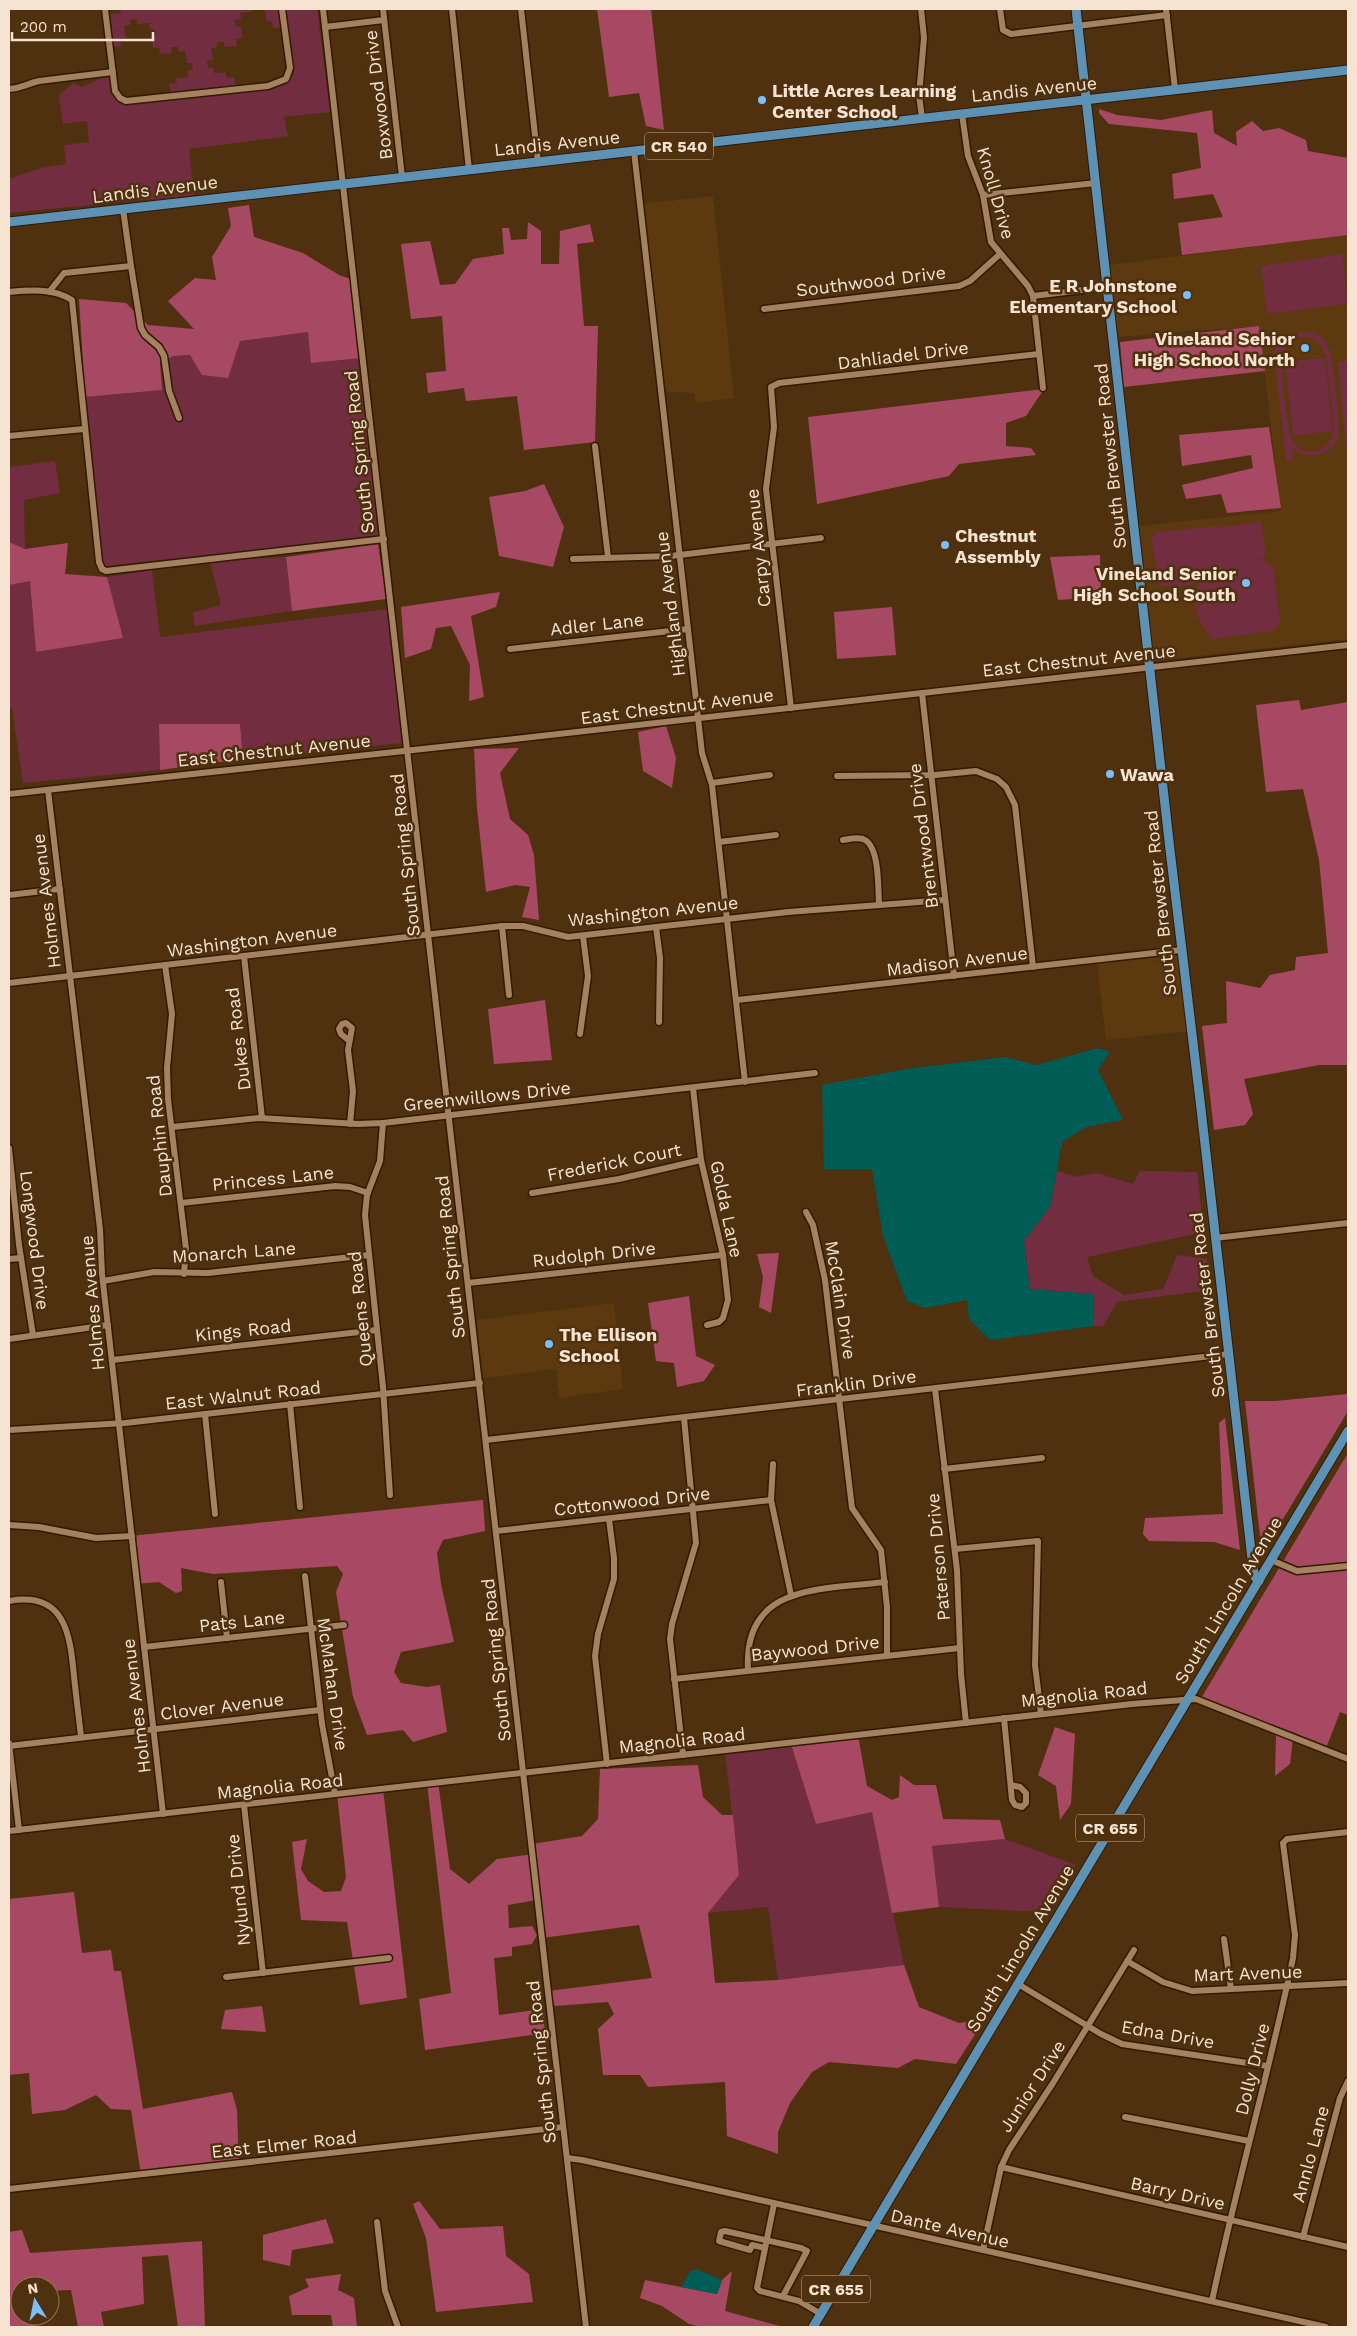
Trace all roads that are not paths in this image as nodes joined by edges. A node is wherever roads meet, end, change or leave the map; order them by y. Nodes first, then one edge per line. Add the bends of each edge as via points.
1 (105, 9) edge
2 (282, 9) edge
3 (323, 9) edge
4 (383, 9) edge
5 (452, 9) edge
6 (521, 9) edge
7 (921, 9) edge
8 (1000, 9) edge
9 (1076, 9) edge
10 (1166, 12) edge
11 (384, 20) junction
12 (1078, 26) junction
13 (325, 27) junction
14 (1348, 70) edge
15 (112, 72) junction
16 (9, 89) edge
17 (1175, 90) junction
18 (1087, 100) junction
19 (962, 114) junction
20 (922, 118) junction
21 (634, 151) junction
22 (538, 162) junction
23 (469, 170) junction
24 (402, 177) junction
25 (1096, 183) junction
26 (344, 184) junction
27 (983, 195) junction
28 (123, 209) junction
29 (9, 222) edge
30 (1000, 254) junction
31 (130, 266) junction
32 (1107, 287) junction
33 (9, 292) edge
34 (48, 292) junction
35 (1033, 296) junction
36 (764, 309) dead end
37 (1039, 354) junction
38 (771, 386) joint
39 (1043, 388) dead end
40 (178, 418) dead end
41 (84, 429) junction
42 (9, 436) edge
43 (595, 446) dead end
44 (821, 538) dead end
45 (384, 539) junction
46 (772, 544) junction
47 (679, 555) junction
48 (608, 557) junction
49 (573, 558) dead end
50 (688, 629) junction
51 (1348, 645) edge
52 (510, 649) dead end
53 (1151, 667) junction
54 (922, 693) junction
55 (791, 708) junction
56 (698, 718) junction
57 (408, 751) junction
58 (931, 775) junction
59 (770, 776) dead end
60 (837, 776) dead end
61 (712, 783) junction
62 (48, 790) junction
63 (9, 794) edge
64 (776, 835) dead end
65 (843, 840) dead end
66 (718, 842) junction
67 (60, 889) junction
68 (9, 895) edge
69 (945, 900) junction
70 (880, 905) junction
71 (727, 919) junction
72 (502, 926) junction
73 (656, 927) junction
74 (429, 935) junction
75 (583, 936) junction
76 (1181, 950) junction
77 (244, 956) junction
78 (166, 965) junction
79 (1033, 967) junction
80 (70, 976) junction
81 (954, 976) junction
82 (9, 983) edge
83 (509, 995) dead end
84 (737, 1000) junction
85 (659, 1022) dead end
86 (580, 1034) dead end
87 (346, 1039) dead end
88 (815, 1074) dead end
89 (746, 1082) junction
90 (693, 1088) junction
91 (449, 1116) junction
92 (262, 1118) junction
93 (383, 1123) junction
94 (350, 1124) junction
95 (172, 1127) junction
96 (9, 1148) edge
97 (701, 1160) junction
98 (368, 1193) junction
99 (532, 1193) dead end
100 (181, 1203) junction
101 (806, 1212) dead end
102 (1348, 1223) edge
103 (1215, 1238) junction
104 (369, 1254) junction
105 (723, 1255) junction
106 (21, 1258) junction
107 (9, 1259) edge
108 (184, 1274) junction
109 (103, 1281) junction
110 (468, 1284) junction
111 (108, 1325) junction
112 (707, 1325) dead end
113 (377, 1330) junction
114 (33, 1335) junction
115 (9, 1339) edge
116 (1229, 1354) junction
117 (112, 1360) junction
118 (480, 1383) junction
119 (935, 1389) junction
120 (383, 1394) junction
121 (840, 1400) junction
122 (290, 1404) junction
123 (205, 1414) junction
124 (684, 1418) junction
125 (119, 1424) junction
126 (9, 1430) edge
127 (1348, 1431) edge
128 (486, 1440) junction
129 (1042, 1458) dead end
130 (773, 1464) dead end
131 (944, 1469) junction
132 (390, 1494) dead end
133 (771, 1500) junction
134 (300, 1507) dead end
135 (694, 1509) junction
136 (215, 1514) dead end
137 (609, 1518) junction
138 (9, 1525) edge
139 (496, 1531) junction
140 (132, 1536) junction
141 (955, 1549) junction
142 (1271, 1560) junction
143 (1348, 1566) edge
144 (305, 1576) dead end
145 (1259, 1581) junction
146 (221, 1582) dead end
147 (885, 1582) junction
148 (791, 1595) junction
149 (9, 1600) edge
150 (344, 1625) dead end
151 (310, 1629) junction
152 (227, 1638) junction
153 (144, 1647) junction
154 (960, 1648) junction
155 (887, 1655) junction
156 (748, 1670) junction
157 (674, 1679) junction
158 (1188, 1700) junction
159 (320, 1710) junction
160 (1041, 1714) junction
161 (1004, 1718) junction
162 (966, 1723) junction
163 (154, 1729) junction
164 (81, 1737) junction
165 (9, 1745) edge
166 (683, 1755) junction
167 (1348, 1759) edge
168 (607, 1764) junction
169 (524, 1773) junction
170 (1011, 1785) dead end
171 (335, 1794) junction
172 (244, 1805) junction
173 (163, 1814) junction
174 (19, 1830) junction
175 (9, 1831) edge
176 (1348, 1832) edge
177 (1224, 1940) dead end
178 (1134, 1950) dead end
179 (389, 1958) dead end
180 (1127, 1961) junction
181 (263, 1973) junction
182 (226, 1977) dead end
183 (1348, 1983) edge
184 (1018, 1984) junction
185 (1287, 1986) junction
186 (1231, 1989) junction
187 (1088, 2026) junction
188 (1268, 2066) junction
189 (1348, 2081) edge
190 (1125, 2117) dead end
191 (563, 2127) junction
192 (1249, 2141) junction
193 (567, 2158) junction
194 (1001, 2167) junction
195 (9, 2189) edge
196 (774, 2204) junction
197 (1229, 2220) junction
198 (377, 2222) dead end
199 (874, 2226) junction
200 (1303, 2237) junction
201 (753, 2242) junction
202 (766, 2245) junction
203 (1348, 2247) edge
204 (983, 2250) junction
205 (783, 2296) junction
206 (1212, 2302) junction
207 (821, 2314) junction
208 (398, 2327) edge
209 (586, 2327) edge
210 (813, 2327) edge
211 (1326, 2327) edge

1 - 15 street
2 - 15 street via 290,68 281,82 258,88 126,101 117,94
3 - 13 street, South Spring Road
4 - 11 street, Boxwood Drive
5 - 23 street
6 - 22 street
7 - 20 street via 924,38 919,95
8 - 12 street via 1004,32 1011,34
9 - 12 main road, South Brewster Road
10 - 12 street
10 - 17 street
11 - 13 street
11 - 24 street, Boxwood Drive
12 - 18 main road, South Brewster Road
13 - 26 street, South Spring Road
14 - 17 main road, Landis Avenue / CR 540
15 - 16 street via 39,80 23,88
17 - 18 main road, Landis Avenue / CR 540
18 - 19 main road, Landis Avenue / CR 540
18 - 25 main road, South Brewster Road
19 - 20 main road, Landis Avenue / CR 540
19 - 27 street, Knoll Drive via 968,156
20 - 21 main road, Landis Avenue / CR 540
21 - 22 main road, Landis Avenue / CR 540
21 - 47 street, Highland Avenue
22 - 23 main road, Landis Avenue / CR 540
23 - 24 main road, Landis Avenue / CR 540
24 - 26 main road, Landis Avenue / CR 540
25 - 27 street
25 - 32 main road, South Brewster Road
26 - 28 main road, Landis Avenue / CR 540
26 - 45 street, South Spring Road
27 - 30 street, Knoll Drive via 989,234
28 - 29 main road, Landis Avenue / CR 540
28 - 31 street
30 - 35 street, Knoll Drive
30 - 36 street, Southwood Drive via 970,281 959,286
31 - 34 street via 64,273
31 - 40 street via 140,328 164,356 169,391
32 - 35 street
32 - 53 main road, South Brewster Road
33 - 34 street
34 - 41 street via 72,300
35 - 37 street, Knoll Drive
37 - 38 street, Dahliadel Drive
37 - 39 street, Knoll Drive
38 - 46 street, Carpy Avenue via 774,432 766,489
41 - 42 street
41 - 45 street via 99,562 106,571
43 - 48 street
44 - 46 street
45 - 57 street, South Spring Road
46 - 47 street
46 - 55 street, Carpy Avenue
47 - 48 street
47 - 50 street, Highland Avenue
48 - 49 street
50 - 52 street, Adler Lane
50 - 56 street, Highland Avenue
51 - 53 street, East Chestnut Avenue
53 - 54 street, East Chestnut Avenue
53 - 76 main road, South Brewster Road
54 - 55 street, East Chestnut Avenue
54 - 58 street, Brentwood Drive
55 - 56 street, East Chestnut Avenue
56 - 57 street, East Chestnut Avenue
56 - 61 street, Highland Avenue via 703,760
57 - 62 street, East Chestnut Avenue
57 - 74 street, South Spring Road
58 - 60 street
58 - 69 street, Brentwood Drive
58 - 79 street via 976,771 997,778 1010,794 1015,804
59 - 61 street
61 - 66 street, Highland Avenue
62 - 63 street, East Chestnut Avenue
62 - 67 street, Holmes Avenue
64 - 66 street
65 - 70 street via 862,839 871,845 876,861
66 - 71 street, Highland Avenue
67 - 68 street
67 - 80 street, Holmes Avenue
69 - 70 street, Washington Avenue
69 - 81 street, Brentwood Drive
70 - 71 street, Washington Avenue
71 - 73 street, Washington Avenue
71 - 84 street, Highland Avenue
72 - 74 street, Washington Avenue
72 - 75 street, Washington Avenue via 523,926 568,937
72 - 83 street
73 - 75 street, Washington Avenue
73 - 85 street via 660,958
74 - 77 street, Washington Avenue
74 - 91 street, South Spring Road
75 - 86 street via 588,972
76 - 79 street, Madison Avenue
76 - 103 main road, South Brewster Road
77 - 78 street, Washington Avenue
77 - 92 street, Dukes Road
78 - 80 street, Washington Avenue
78 - 95 street, Dauphin Road via 172,1014 167,1075
79 - 81 street, Madison Avenue
80 - 82 street, Washington Avenue
80 - 109 street, Holmes Avenue via 100,1229
81 - 84 street, Madison Avenue
84 - 89 street, Highland Avenue
87 - 94 street via 339,1029 346,1023 352,1028 348,1050 353,1091
88 - 89 street, Greenwillows Drive
89 - 90 street, Greenwillows Drive
90 - 91 street, Greenwillows Drive
90 - 97 street, Golda Lane
91 - 93 street, Greenwillows Drive
91 - 110 street, South Spring Road
92 - 94 street, Greenwillows Drive
92 - 95 street, Greenwillows Drive
93 - 94 street, Greenwillows Drive
93 - 98 street, Queens Road via 380,1160
95 - 100 street, Dauphin Road
96 - 106 street, Longwood Drive
97 - 99 street, Frederick Court via 619,1179
97 - 105 street, Golda Lane
98 - 100 street, Princess Lane via 335,1186
98 - 104 street, Queens Road via 365,1215
100 - 108 street, Dauphin Road via 186,1249
101 - 121 street, McClain Drive via 813,1225 820,1255
102 - 103 street
103 - 116 main road, South Brewster Road
104 - 108 street, Monarch Lane
104 - 113 street, Queens Road
105 - 110 street, Rudolph Drive
105 - 112 street, Golda Lane via 727,1307 719,1322
106 - 107 street
106 - 114 street, Longwood Drive
108 - 109 street, Monarch Lane via 157,1272
109 - 111 street, Holmes Avenue
110 - 118 street, South Spring Road
111 - 114 street
111 - 117 street, Holmes Avenue
113 - 117 street, Kings Road
113 - 120 street, Queens Road
114 - 115 street
116 - 119 street, Franklin Drive
116 - 145 main road, South Brewster Road via 1253,1568
117 - 125 street, Holmes Avenue
118 - 120 street, East Walnut Road
118 - 128 street, South Spring Road
119 - 121 street, Franklin Drive
119 - 131 street, Paterson Drive
120 - 122 street, East Walnut Road
120 - 132 street, Queens Road
121 - 124 street, Franklin Drive
121 - 147 street, McClain Drive via 852,1508 881,1550
122 - 123 street, East Walnut Road
122 - 134 street
123 - 125 street, East Walnut Road
123 - 136 street
124 - 128 street, Franklin Drive
124 - 135 street
125 - 126 street, East Walnut Road
125 - 140 street, Holmes Avenue
127 - 142 main road, South Lincoln Avenue / CR 655
128 - 139 street, South Spring Road
129 - 131 street
130 - 133 street
131 - 141 street, Paterson Drive
133 - 135 street, Cottonwood Drive
133 - 148 street
135 - 137 street, Cottonwood Drive
135 - 157 street via 695,1549 671,1632
137 - 139 street, Cottonwood Drive
137 - 168 street via 614,1578 595,1656
138 - 140 street via 96,1538
139 - 169 street, South Spring Road
140 - 153 street, Holmes Avenue
141 - 154 street, Paterson Drive
141 - 160 street via 1038,1541 1035,1665
142 - 143 street via 1297,1570
142 - 145 main road, South Lincoln Avenue / CR 655
144 - 151 street, McMahan Drive
145 - 158 main road, South Lincoln Avenue / CR 655
146 - 152 street
147 - 148 street
147 - 155 street, McClain Drive
148 - 156 street via 768,1610 757,1624 750,1642
149 - 164 street via 43,1603 66,1625
150 - 151 street, Pats Lane
151 - 152 street, Pats Lane
151 - 159 street, McMahan Drive
152 - 153 street, Pats Lane
153 - 163 street, Holmes Avenue
154 - 155 street, Baywood Drive
154 - 162 street, Paterson Drive
155 - 156 street, Baywood Drive
156 - 157 street, Baywood Drive
157 - 166 street
158 - 160 street, Magnolia Road
158 - 167 street, Magnolia Road via 1199,1700
158 - 184 main road, South Lincoln Avenue / CR 655
159 - 163 street, Clover Avenue
159 - 171 street, McMahan Drive
160 - 161 street, Magnolia Road
161 - 162 street, Magnolia Road
161 - 170 street
162 - 166 street, Magnolia Road
163 - 164 street, Clover Avenue
163 - 173 street, Holmes Avenue
164 - 165 street, Clover Avenue
165 - 174 street
166 - 168 street, Magnolia Road
168 - 169 street, Magnolia Road
169 - 171 street, Magnolia Road
169 - 191 street, South Spring Road
171 - 172 street, Magnolia Road
172 - 173 street, Magnolia Road
172 - 181 street, Nylund Drive
173 - 174 street, Magnolia Road
174 - 175 street, Magnolia Road
176 - 185 street, Dolly Drive via 1284,1841 1295,1944
177 - 186 street
178 - 180 street, Junior Drive
179 - 181 street
180 - 186 street, Mart Avenue via 1163,1982 1186,1990
180 - 187 street, Junior Drive
181 - 182 street
183 - 185 street, Mart Avenue
184 - 187 street, Edna Drive
184 - 199 main road, South Lincoln Avenue / CR 655
185 - 186 street, Mart Avenue
185 - 188 street, Dolly Drive
187 - 188 street, Edna Drive via 1129,2046
187 - 194 street, Junior Drive
188 - 192 street, Dolly Drive
189 - 200 street, Annlo Lane via 1340,2098
190 - 192 street
191 - 193 street, South Spring Road
191 - 195 street, East Elmer Road
192 - 197 street, Dolly Drive
193 - 196 street, Dante Avenue
193 - 209 street, South Spring Road
194 - 197 street, Barry Drive
194 - 204 street, Junior Drive
196 - 199 street, Dante Avenue
196 - 202 street
197 - 200 street, Barry Drive
197 - 206 street, Dolly Drive
198 - 208 street via 385,2291
199 - 204 street, Dante Avenue
199 - 207 main road, South Lincoln Avenue / CR 655
200 - 203 street, Barry Drive
201 - 201 street via 725,2231 721,2232 719,2241 750,2250
201 - 202 street
202 - 205 street via 757,2288
202 - 205 street via 807,2251
204 - 206 street, Dante Avenue
205 - 207 street
206 - 211 street, Dante Avenue
207 - 210 main road, South Lincoln Avenue / CR 655

